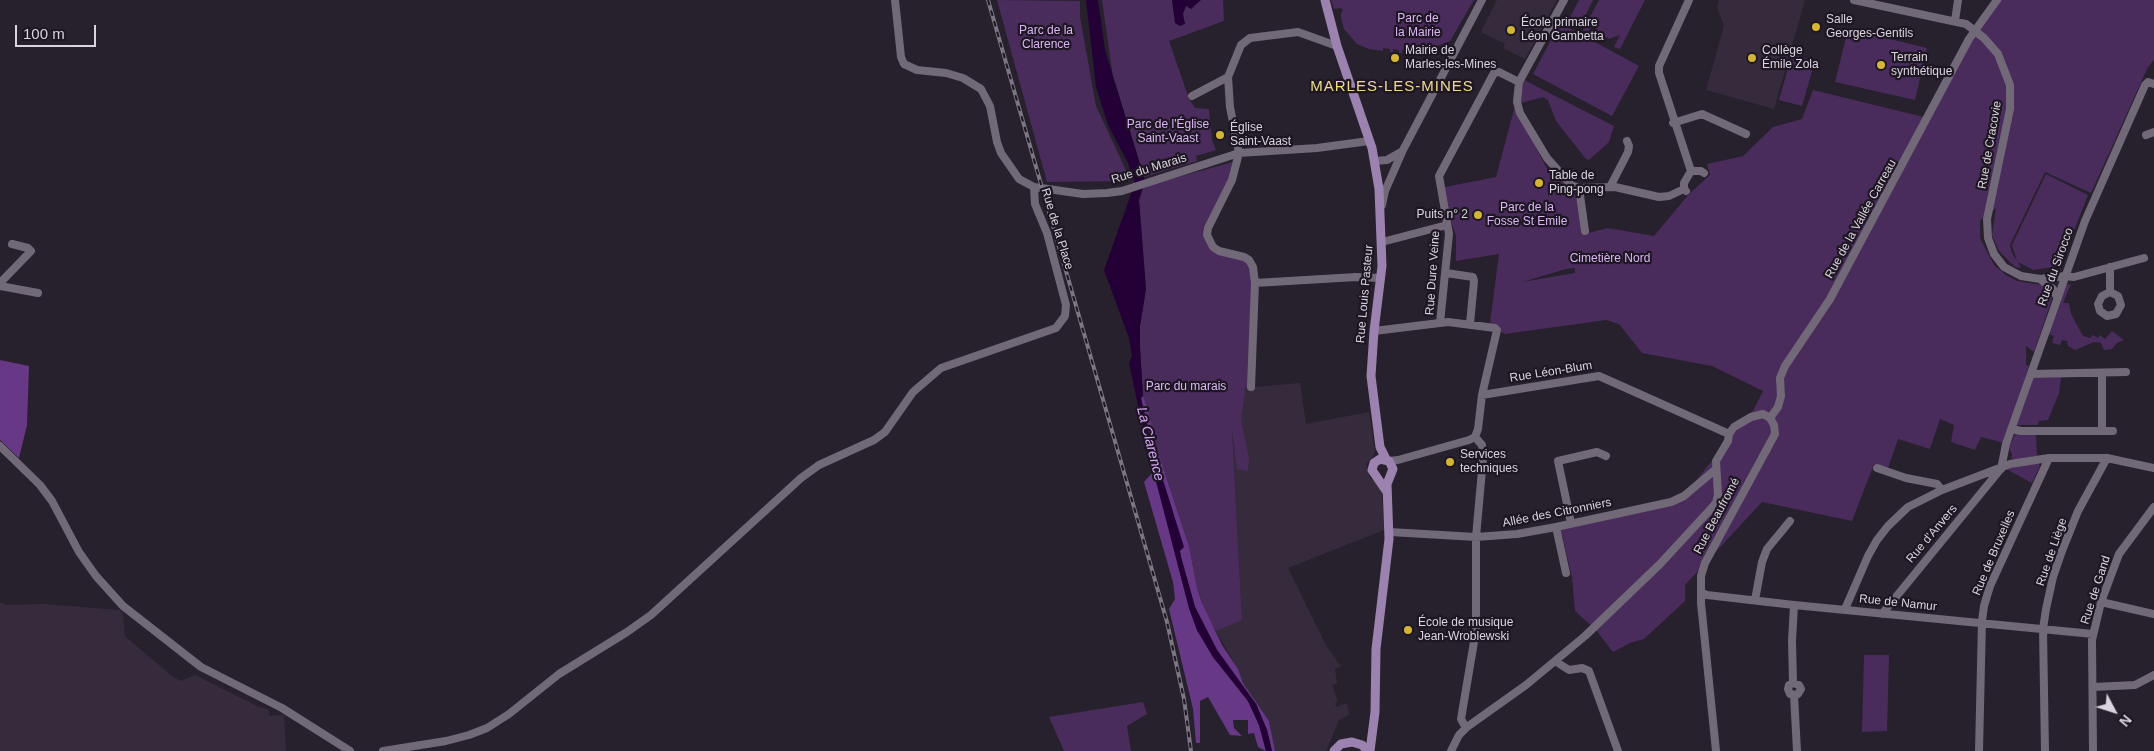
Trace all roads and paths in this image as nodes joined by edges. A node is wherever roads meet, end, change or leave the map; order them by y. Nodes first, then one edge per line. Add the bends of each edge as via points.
1 (895, 0) edge
2 (1325, 0) edge
3 (1482, 0) edge
4 (1564, 0) edge
5 (1689, 0) edge
6 (1854, 0) edge
7 (1958, 0) edge
8 (1996, 0) edge
9 (1878, 2) edge
10 (1955, 21) junction
11 (1975, 30) junction
12 (1337, 46) junction
13 (1228, 77) junction
14 (1519, 82) junction
15 (2153, 83) edge
16 (1192, 96) dead end
17 (1673, 123) junction
18 (2154, 131) edge
19 (1746, 134) dead end
20 (2146, 135) dead end
21 (1369, 141) junction
22 (1627, 141) dead end
23 (1403, 150) junction
24 (1239, 153) junction
25 (1375, 161) junction
26 (1393, 171) junction
27 (1690, 171) junction
28 (1377, 172) junction
29 (1704, 173) dead end
30 (1610, 187) junction
31 (1034, 188) junction
32 (1579, 188) junction
33 (1381, 209) junction
34 (1447, 225) junction
35 (1585, 231) dead end
36 (1382, 242) junction
37 (12, 244) dead end
38 (2144, 258) dead end
39 (2110, 267) junction
40 (1446, 273) junction
41 (2065, 276) junction
42 (1381, 278) junction
43 (2040, 279) junction
44 (1254, 283) junction
45 (0, 285) edge
46 (38, 292) dead end
47 (2110, 292) dead end
48 (2057, 297) junction
49 (1440, 323) junction
50 (1470, 324) junction
51 (1374, 331) junction
52 (2126, 372) dead end
53 (2102, 373) junction
54 (2031, 374) junction
55 (1251, 387) dead end
56 (1482, 395) junction
57 (1770, 418) junction
58 (2012, 429) junction
59 (2102, 430) junction
60 (2113, 431) dead end
61 (1729, 434) junction
62 (1474, 437) junction
63 (0, 446) edge
64 (1606, 456) dead end
65 (1403, 458) junction
66 (2048, 458) junction
67 (2107, 458) junction
68 (1385, 460) junction
69 (1877, 468) dead end
70 (2154, 468) edge
71 (1716, 469) junction
72 (2001, 469) junction
73 (1391, 474) junction
74 (1378, 478) junction
75 (1942, 490) junction
76 (1387, 492) junction
77 (2154, 507) edge
78 (1790, 521) dead end
79 (1571, 523) junction
80 (1556, 527) junction
81 (1390, 532) junction
82 (1476, 537) junction
83 (1566, 573) dead end
84 (1702, 593) junction
85 (1755, 600) junction
86 (2101, 602) junction
87 (1794, 605) junction
88 (1845, 609) junction
89 (1882, 614) junction
90 (2154, 614) edge
91 (1982, 623) junction
92 (2043, 629) junction
93 (2093, 634) junction
94 (1556, 661) junction
95 (2154, 675) edge
96 (2093, 687) junction
97 (1374, 725) junction
98 (1466, 728) junction
99 (1358, 743) junction
100 (350, 751) edge
101 (386, 751) edge
102 (1334, 751) edge
103 (1369, 751) edge
104 (1451, 751) edge
105 (1618, 751) edge
106 (1716, 751) edge
107 (1797, 751) edge
108 (1979, 751) edge
109 (2045, 751) edge
110 (2093, 751) edge

1 - 31 street, Rue de la Place via 904,64 917,70 955,75 976,85 990,106 1001,153 1019,179
2 - 12 main road, Rue Louis Pasteur
3 - 23 street
4 - 14 street
5 - 17 street via 1660,66 1660,78
6 - 9 street, Rue de Cracovie
7 - 10 street
8 - 11 street, Rue de la Vallée Carreau
9 - 10 street, Rue de Cracovie
10 - 11 street, Rue de Cracovie
11 - 43 street, Rue de Cracovie via 1998,54 2011,97 1987,219 1988,238 2004,267 2020,276
11 - 57 street, Rue de la Vallée Carreau via 1830,299 1782,372 1781,396
12 - 13 street via 1298,32 1250,38 1241,45
12 - 21 main road, Rue Louis Pasteur
13 - 16 street
13 - 24 street
14 - 32 street via 1517,102 1520,113 1547,158 1571,185
14 - 34 street, Rue Dure Veine via 1499,72 1491,76 1439,176
15 - 41 street, Rue du Sirocco via 2145,85 2085,221
17 - 19 street via 1702,114
17 - 27 street
18 - 20 street
21 - 24 street, Rue du Marais
21 - 25 main road, Rue Louis Pasteur
22 - 30 street via 1628,152
23 - 25 street via 1387,160
23 - 26 street
24 - 31 street, Rue du Marais via 1107,193 1083,194
24 - 44 street via 1232,180 1207,235 1219,251 1249,260
25 - 28 main road, Rue Louis Pasteur
26 - 28 street
26 - 33 street
27 - 29 street
27 - 30 street via 1686,190 1669,196 1658,197
28 - 33 main road, Rue Louis Pasteur
30 - 32 street
31 - 101 street, Rue de la Place via 1065,298 1063,321 1051,330 935,372 913,392 885,432 819,464 650,615 559,674 487,728 469,735
32 - 35 street
33 - 36 main road, Rue Louis Pasteur
34 - 36 street
34 - 40 street, Rue Dure Veine
36 - 42 main road, Rue Louis Pasteur
37 - 45 street via 31,251
38 - 39 street, Rue de Cracovie
39 - 41 street, Rue de Cracovie via 2074,277
39 - 47 street
40 - 49 street, Rue Dure Veine
40 - 50 street via 1473,277
41 - 43 street, Rue de Cracovie
41 - 48 street, Rue du Sirocco
42 - 44 street
42 - 51 main road, Rue Louis Pasteur
43 - 48 street
44 - 55 street
45 - 46 street
48 - 54 street, Rue du Sirocco
49 - 50 street
49 - 51 street
50 - 56 street via 1491,326 1496,330
51 - 68 main road, Rue Louis Pasteur via 1372,392
52 - 53 street
53 - 54 street
53 - 59 street
54 - 58 street, Rue du Sirocco
56 - 61 street, Rue Léon-Blum via 1599,376
56 - 62 street
57 - 61 street via 1758,414 1734,427
57 - 84 street, Rue Beaufromé via 1774,434 1705,563
58 - 59 street
58 - 72 street, Rue du Sirocco
59 - 60 street
61 - 71 street via 1716,461
62 - 65 street
62 - 82 street via 1482,445 1483,459
63 - 100 street via 40,485 79,552 123,606 201,666 282,708
64 - 79 street via 1597,452 1558,461
65 - 68 street
65 - 73 street
66 - 67 street
66 - 72 street via 2019,462
66 - 91 street, Rue de Bruxelles via 1990,586
67 - 70 street
67 - 92 street, Rue de Liège via 2078,511 2062,551 2053,576
68 - 73 main road via 1392,466
68 - 74 main road via 1374,463 1372,470
69 - 75 street via 1938,484
71 - 79 street, Allée des Citronniers via 1684,496 1671,502
71 - 94 street via 1716,503 1660,564
72 - 75 street
72 - 89 street, Rue d'Anvers
73 - 74 main road via 1384,479
73 - 76 main road
74 - 76 main road
75 - 88 street via 1908,508 1888,526 1868,556
76 - 81 main road
77 - 86 street, Rue de Gand via 2119,554
78 - 85 street via 1762,562
79 - 80 street, Allée des Citronniers
80 - 82 street, Allée des Citronniers
80 - 83 street
81 - 82 street, Allée des Citronniers
81 - 97 main road via 1376,649
82 - 98 street via 1476,630 1460,719
84 - 85 street, Rue de Namur
84 - 106 street, Rue Beaufromé via 1700,603
85 - 87 street, Rue de Namur
86 - 90 street
86 - 93 street, Rue de Gand
87 - 88 street, Rue de Namur
87 - 107 street via 1793,683 1788,689 1794,695
88 - 89 street, Rue de Namur
89 - 91 street, Rue de Namur
91 - 92 street, Rue de Namur
91 - 108 street, Rue de Bruxelles
92 - 93 street, Rue de Namur
92 - 109 street, Rue de Liège
93 - 96 street, Rue de Gand
94 - 98 street
94 - 105 street via 1569,670 1582,668 1589,671
95 - 96 street via 2135,685
96 - 110 street, Rue de Gand
97 - 99 main road
97 - 103 main road
98 - 104 street
99 - 102 main road via 1346,742
99 - 103 main road

